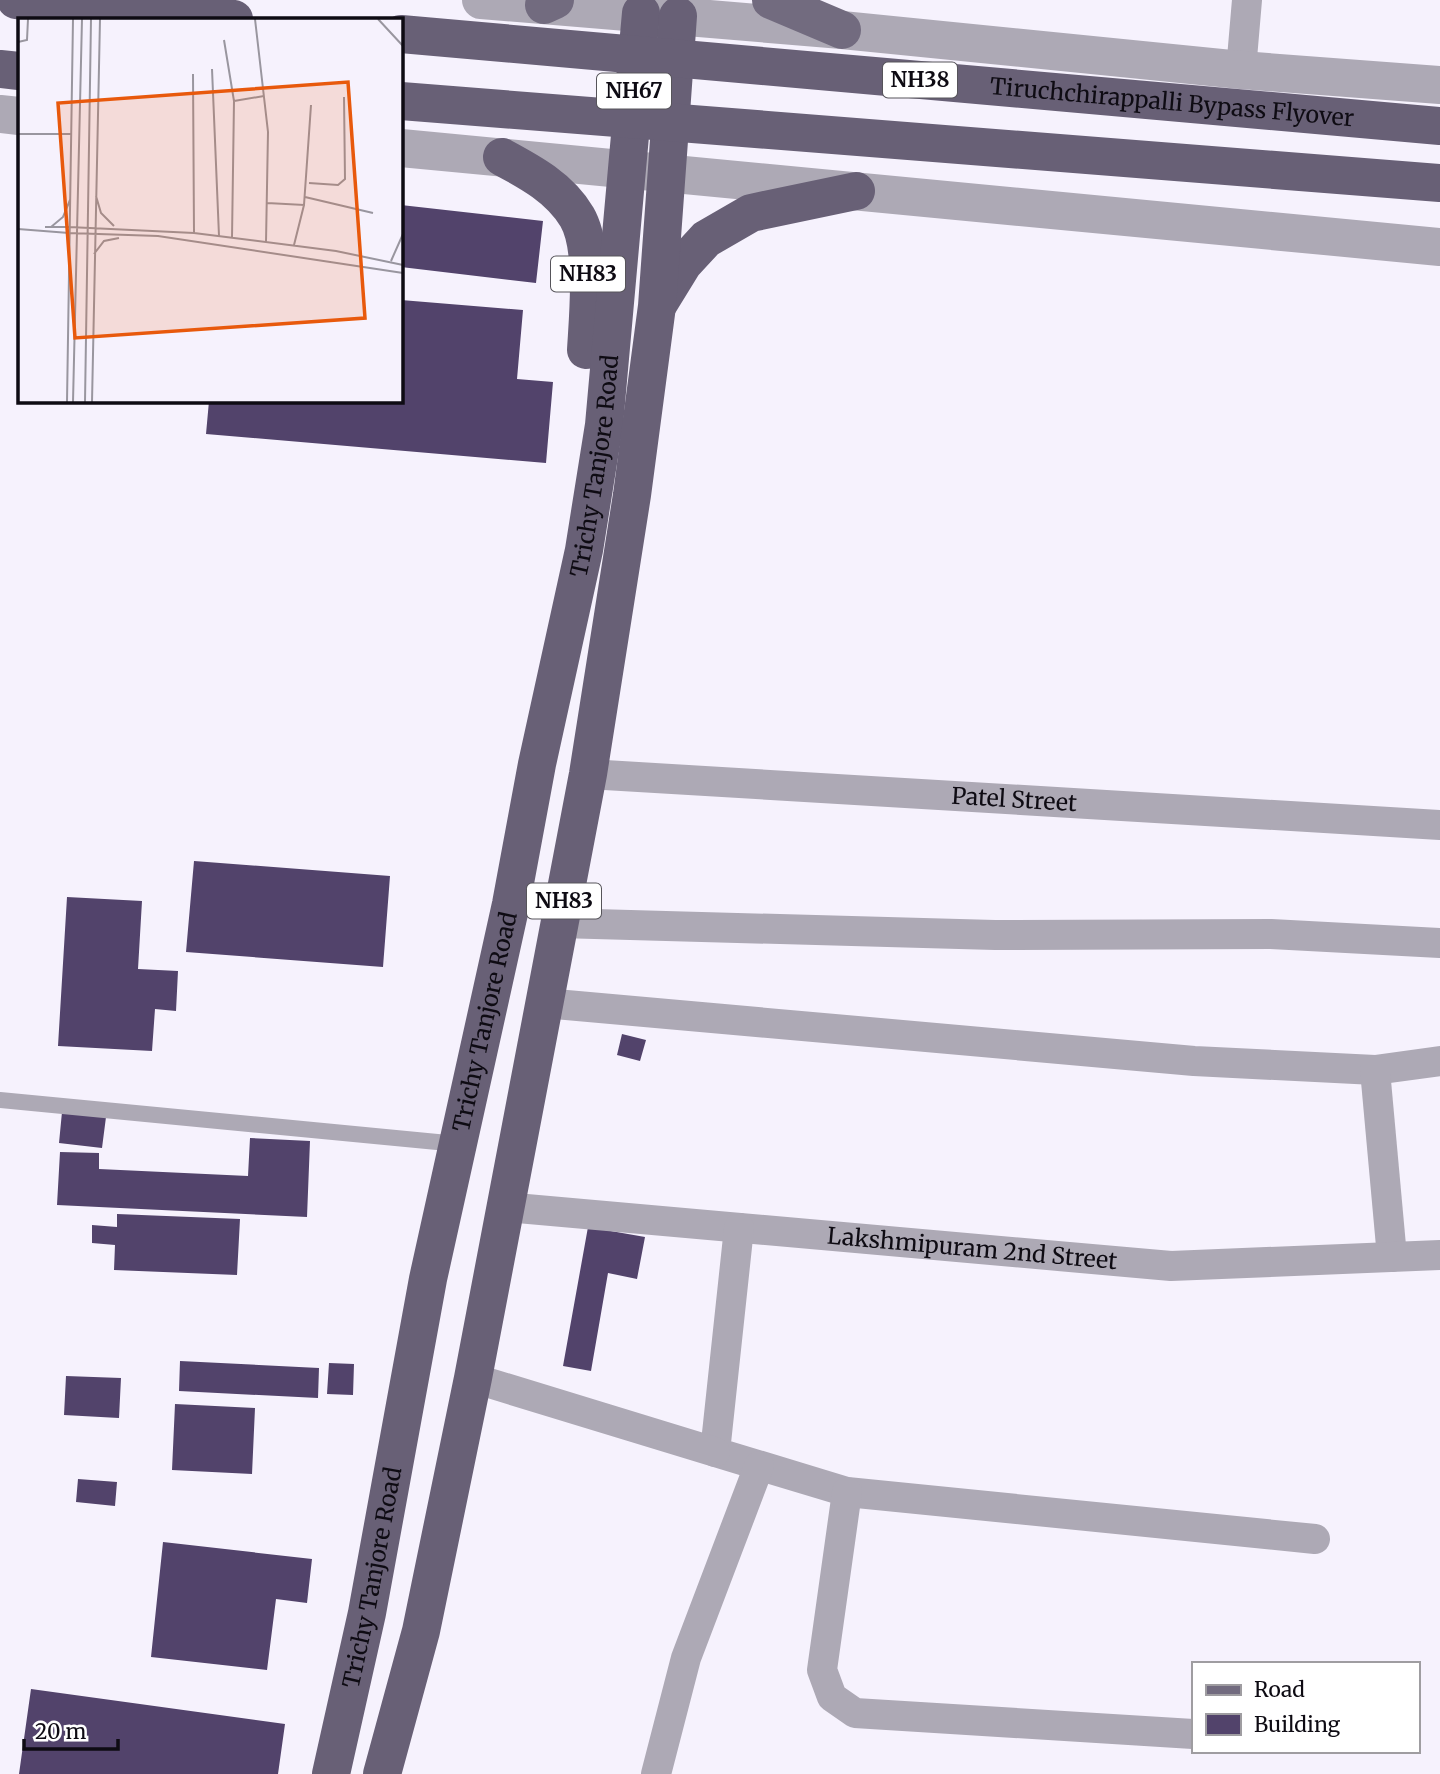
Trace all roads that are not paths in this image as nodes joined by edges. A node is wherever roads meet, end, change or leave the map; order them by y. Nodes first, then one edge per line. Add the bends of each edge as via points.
1 (16, 0) edge
2 (481, 0) edge
3 (771, 0) edge
4 (1247, 0) edge
5 (549, 3) edge
6 (641, 7) edge
7 (679, 8) edge
8 (223, 18) edge
9 (842, 30) junction
10 (402, 34) edge
11 (0, 69) edge
12 (1241, 70) junction
13 (18, 71) edge
14 (1440, 85) edge
15 (402, 101) edge
16 (0, 114) edge
17 (18, 116) edge
18 (1440, 126) edge
19 (402, 148) edge
20 (502, 157) junction
21 (628, 169) junction
22 (666, 172) junction
23 (1440, 183) edge
24 (856, 191) junction
25 (1440, 247) edge
26 (657, 306) junction
27 (604, 425) junction
28 (588, 774) junction
29 (1440, 825) edge
30 (559, 923) junction
31 (1440, 943) edge
32 (544, 1003) junction
33 (1440, 1061) edge
34 (1375, 1070) junction
35 (0, 1100) edge
36 (458, 1144) junction
37 (505, 1207) junction
38 (738, 1228) junction
39 (1440, 1255) edge
40 (1392, 1257) junction
41 (473, 1378) junction
42 (715, 1452) junction
43 (759, 1466) junction
44 (847, 1492) junction
45 (1315, 1539) dead end
46 (1192, 1734) edge
47 (331, 1774) edge
48 (382, 1774) edge
49 (656, 1774) edge

1 - 8 highway
2 - 5 street
3 - 9 main road
4 - 12 street
5 - 6 street
6 - 7 street
6 - 21 highway, Trichy Tanjore Road / NH67
7 - 9 street
7 - 22 highway, Trichy Tanjore Road / NH83
9 - 12 street
10 - 18 highway, Tiruchchirappalli Bypass Flyover / NH38, bridge
11 - 13 highway
12 - 14 street
15 - 23 highway, bridge
16 - 17 street
19 - 20 street, NH83
20 - 21 street
20 - 27 highway, NH83 via 539,177 578,218 588,257 584,381
21 - 22 street
21 - 27 highway, Trichy Tanjore Road
22 - 24 street
22 - 26 highway, Trichy Tanjore Road / NH83
24 - 25 street
24 - 26 highway via 751,213 706,239 683,264
26 - 28 highway, Trichy Tanjore Road / NH83
27 - 36 highway, Trichy Tanjore Road / NH83 via 584,550
28 - 29 street, Patel Street
28 - 30 highway, Trichy Tanjore Road / NH83
30 - 31 street via 995,935 1271,934
30 - 32 highway, Trichy Tanjore Road / NH83
32 - 34 street via 1194,1061
32 - 37 highway, Trichy Tanjore Road / NH83
33 - 34 street
34 - 40 street
35 - 36 lane
36 - 47 highway, Trichy Tanjore Road / NH83
37 - 38 street, Lakshmipuram 2nd Street
37 - 41 highway, Trichy Tanjore Road / NH83
38 - 40 street, Lakshmipuram 2nd Street via 1171,1266
38 - 42 street
39 - 40 street, Lakshmipuram 2nd Street
41 - 42 street
41 - 48 highway, Trichy Tanjore Road / NH83 via 421,1631
42 - 43 street
43 - 44 street
43 - 49 street via 686,1658
44 - 45 street
44 - 46 street via 822,1670 832,1698 855,1713

